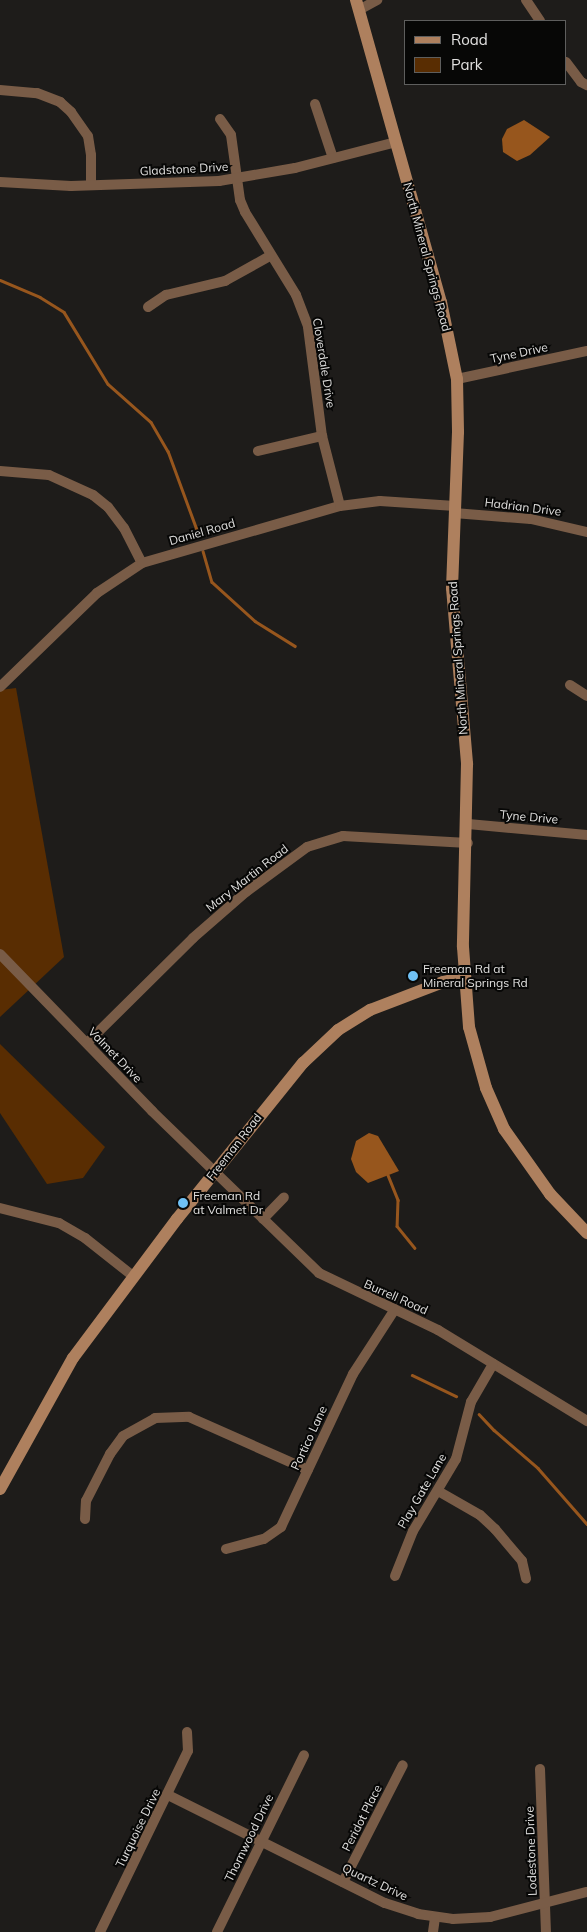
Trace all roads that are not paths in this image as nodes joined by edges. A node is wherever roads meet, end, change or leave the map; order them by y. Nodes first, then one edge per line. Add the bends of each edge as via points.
1 (377, 0) edge
2 (526, 0) edge
3 (358, 5) edge
4 (539, 20) edge
5 (567, 63) edge
6 (587, 85) edge
7 (0, 90) edge
8 (315, 104) dead end
9 (220, 119) dead end
10 (396, 142) junction
11 (333, 158) junction
12 (237, 178) junction
13 (0, 182) edge
14 (91, 184) junction
15 (270, 256) junction
16 (148, 307) dead end
17 (587, 351) edge
18 (457, 380) junction
19 (322, 436) junction
20 (258, 451) dead end
21 (0, 471) edge
22 (340, 506) junction
23 (454, 509) junction
24 (587, 532) edge
25 (142, 563) junction
26 (570, 685) dead end
27 (0, 687) edge
28 (587, 696) edge
29 (468, 824) junction
30 (587, 835) edge
31 (468, 843) junction
32 (0, 954) edge
33 (464, 978) junction
34 (87, 1043) junction
35 (215, 1172) junction
36 (284, 1196) dead end
37 (0, 1208) edge
38 (263, 1219) junction
39 (587, 1233) edge
40 (133, 1276) junction
41 (395, 1309) junction
42 (493, 1364) junction
43 (587, 1421) edge
44 (308, 1470) junction
45 (0, 1489) edge
46 (438, 1490) junction
47 (84, 1519) dead end
48 (226, 1549) dead end
49 (395, 1576) dead end
50 (526, 1579) dead end
51 (187, 1732) dead end
52 (304, 1755) dead end
53 (403, 1765) dead end
54 (540, 1769) dead end
55 (168, 1795) junction
56 (262, 1841) junction
57 (344, 1882) junction
58 (587, 1892) edge
59 (545, 1904) junction
60 (435, 1918) junction
61 (100, 1932) edge
62 (217, 1932) edge
63 (433, 1932) edge
64 (546, 1932) edge

1 - 3 street
2 - 4 street
3 - 10 street, North Mineral Springs Road
5 - 6 street
7 - 14 street via 37,93 60,102 72,112 88,136
8 - 11 street
9 - 12 street, Cloverdale Drive via 231,135
10 - 11 street, Gladstone Drive
10 - 18 street, North Mineral Springs Road via 441,302
11 - 12 street, Gladstone Drive
12 - 14 street, Gladstone Drive
12 - 15 street, Cloverdale Drive via 245,212
13 - 14 street, Gladstone Drive
15 - 16 street via 225,282 166,295
15 - 19 street, Cloverdale Drive via 296,295 308,327
17 - 18 street, Tyne Drive
18 - 23 street, North Mineral Springs Road
19 - 20 street
19 - 22 street, Cloverdale Drive
21 - 25 street via 49,475 93,495 124,528
22 - 23 street, Daniel Road via 388,501
22 - 25 street, Daniel Road
23 - 24 street, Hadrian Drive via 531,519
23 - 29 street, North Mineral Springs Road via 453,604 467,764
25 - 27 street, Daniel Road via 97,593
26 - 28 street
29 - 30 street, Tyne Drive
29 - 31 street, North Mineral Springs Road
31 - 33 street, North Mineral Springs Road
31 - 34 street, Mary Martin Road via 342,836 306,847 246,892 193,938
32 - 34 street, Valmet Drive
33 - 35 street, Freeman Road via 389,1002 338,1030 285,1083
33 - 39 street, North Mineral Springs Road via 473,1045 500,1122 538,1178
34 - 35 street, Valmet Drive
35 - 38 street, Burrell Road
35 - 40 street, Freeman Road
36 - 38 street
37 - 40 street via 59,1224 85,1238
38 - 41 street, Burrell Road via 319,1273
40 - 45 street, Freeman Road via 73,1358
41 - 42 street, Burrell Road via 438,1330
41 - 44 street, Portico Lane via 353,1374
42 - 43 street, Burrell Road
42 - 46 street, Play Gate Lane via 471,1402 456,1458
44 - 47 street via 189,1417 155,1418 123,1436 110,1454 86,1501
44 - 48 street, Portico Lane via 276,1532
46 - 49 street, Play Gate Lane via 404,1548
46 - 50 street via 480,1515 495,1529 522,1561
51 - 55 street, Turquoise Drive via 188,1752
52 - 56 street, Thornwood Drive
53 - 57 street, Peridot Place
54 - 59 street, Lodestone Drive
55 - 56 street, Quartz Drive
55 - 61 street, Turquoise Drive
56 - 57 street, Quartz Drive
56 - 62 street, Thornwood Drive
57 - 60 street, Quartz Drive via 396,1907
58 - 59 street, Quartz Drive
59 - 60 street, Quartz Drive via 490,1918
59 - 64 street, Lodestone Drive
60 - 63 street

